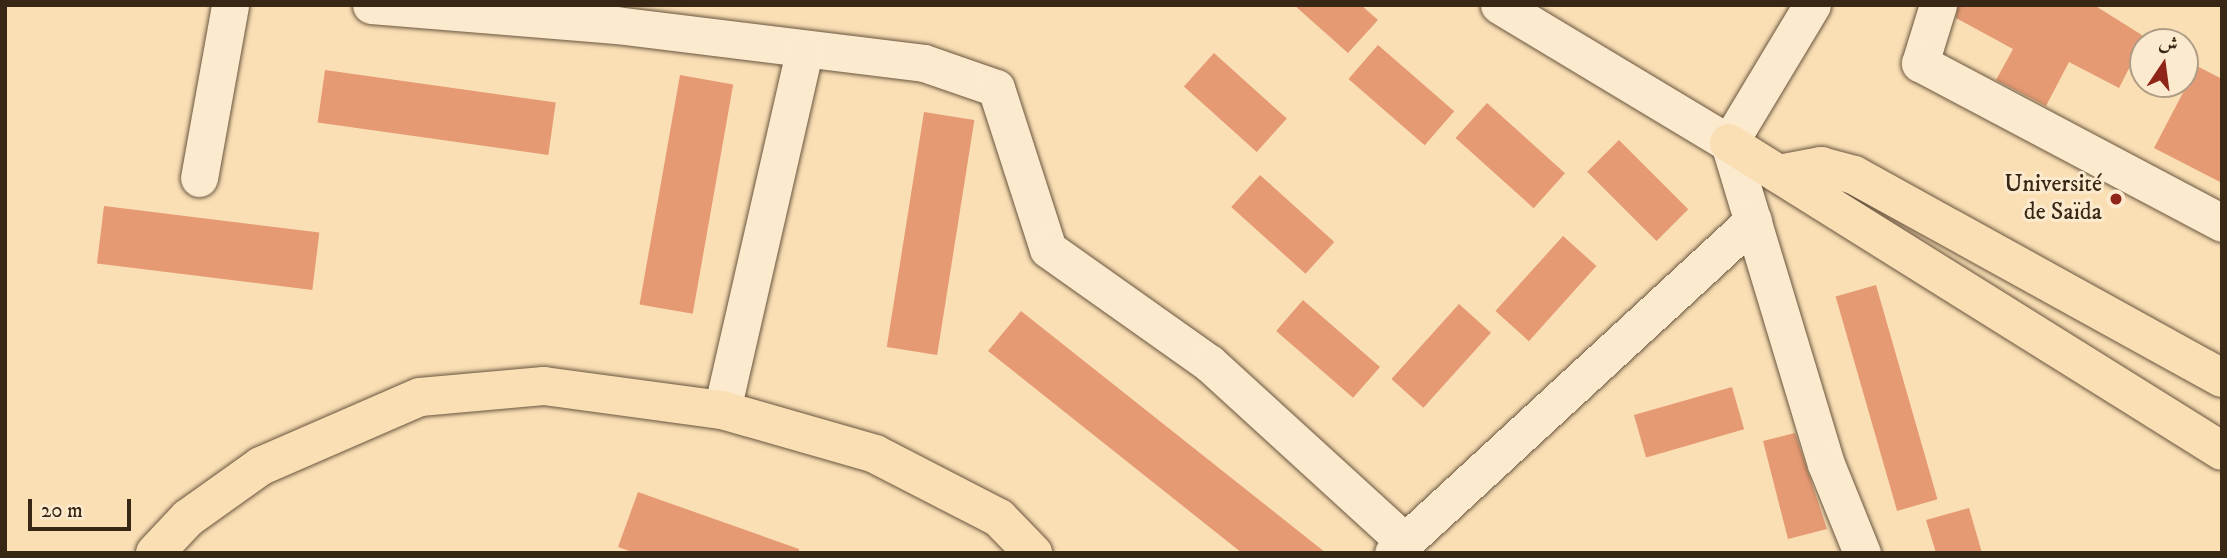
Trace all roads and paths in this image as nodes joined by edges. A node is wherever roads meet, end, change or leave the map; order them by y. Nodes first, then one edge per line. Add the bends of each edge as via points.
1 (230, 5) edge
2 (372, 5) edge
3 (1499, 5) edge
4 (1812, 5) edge
5 (1938, 5) edge
6 (620, 15) edge
7 (804, 51) junction
8 (1729, 143) junction
9 (1779, 174) junction
10 (200, 178) dead end
11 (1754, 221) junction
12 (2222, 223) edge
13 (2222, 378) edge
14 (722, 410) junction
15 (2222, 451) edge
16 (1399, 547) edge
17 (155, 553) edge
18 (1033, 553) edge
19 (1862, 553) edge

1 - 10 street
2 - 6 street
3 - 8 street
4 - 8 street
5 - 12 street via 1920,63
6 - 7 street
7 - 14 street
7 - 16 street via 924,63 996,88 1048,249 1209,363
8 - 9 main road
8 - 11 street
9 - 13 main road via 1821,166 1854,175
9 - 15 main road
11 - 16 street
11 - 19 street via 1826,464
14 - 17 main road via 544,386 420,397 261,466 188,518
14 - 18 main road via 875,454 999,518

